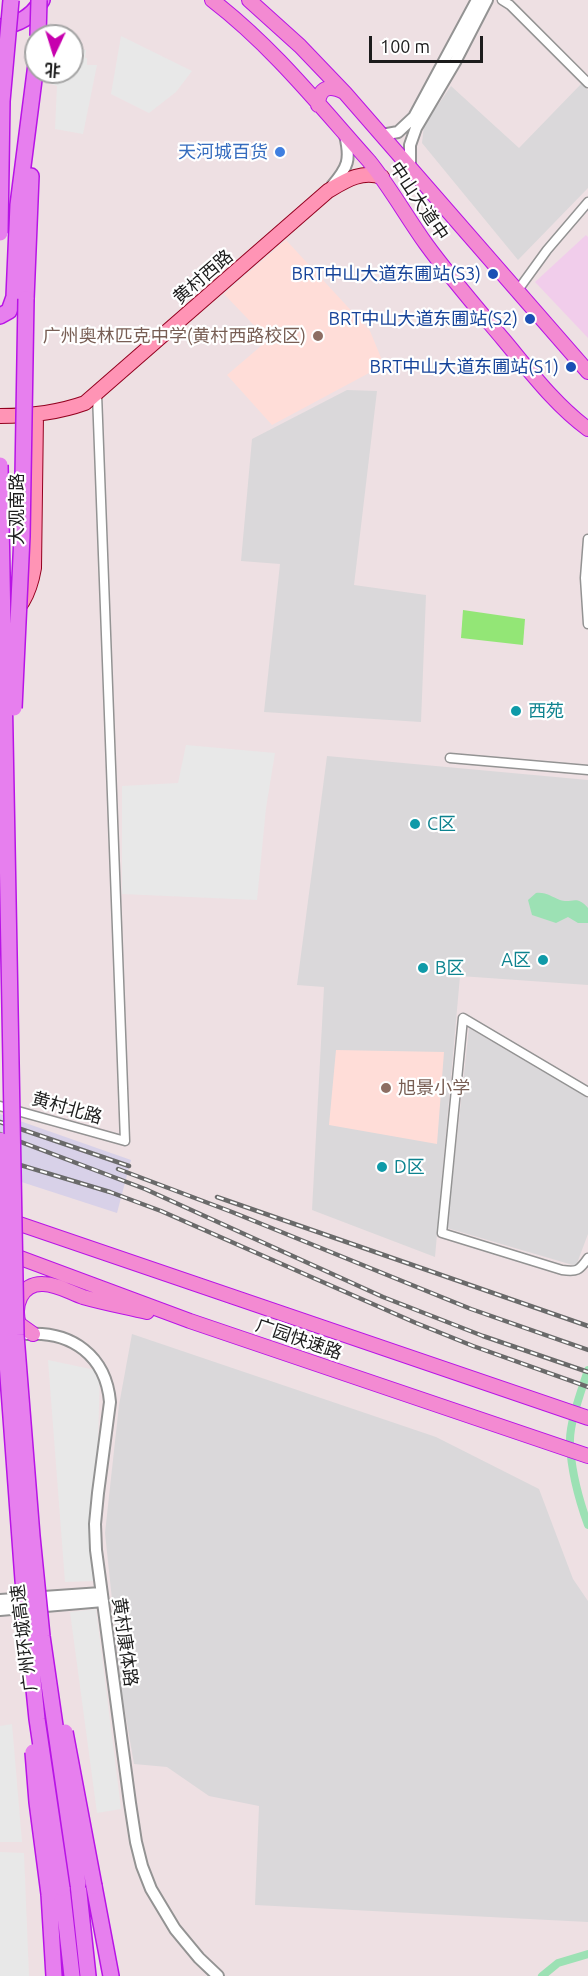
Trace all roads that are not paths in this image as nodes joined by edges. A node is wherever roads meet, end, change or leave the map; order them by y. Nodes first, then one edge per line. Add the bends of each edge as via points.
1 (11, 0) edge
2 (41, 0) edge
3 (212, 0) edge
4 (249, 0) edge
5 (477, 0) edge
6 (487, 0) edge
7 (502, 0) edge
8 (39, 24) edge
9 (0, 27) edge
10 (465, 33) junction
11 (306, 52) junction
12 (282, 64) junction
13 (588, 83) edge
14 (33, 84) edge
15 (35, 84) edge
16 (345, 93) junction
17 (318, 105) junction
18 (345, 135) junction
19 (382, 135) junction
20 (410, 166) junction
21 (382, 177) junction
22 (328, 191) junction
23 (588, 202) edge
24 (0, 233) edge
25 (518, 290) junction
26 (0, 316) edge
27 (588, 372) edge
28 (97, 393) junction
29 (36, 415) junction
30 (0, 416) edge
31 (584, 428) edge
32 (0, 465) edge
33 (588, 539) edge
34 (588, 624) edge
35 (0, 628) edge
36 (450, 758) dead end
37 (588, 770) edge
38 (7, 785) junction
39 (588, 1092) edge
40 (0, 1106) edge
41 (0, 1140) edge
42 (0, 1217) edge
43 (0, 1251) edge
44 (588, 1258) edge
45 (16, 1308) junction
46 (190, 1321) junction
47 (0, 1323) edge
48 (33, 1334) junction
49 (0, 1336) edge
50 (588, 1418) edge
51 (588, 1456) edge
52 (102, 1597) junction
53 (0, 1600) edge
54 (0, 1610) edge
55 (56, 1891) junction
56 (54, 1976) edge
57 (72, 1976) edge
58 (88, 1976) edge
59 (112, 1976) edge
60 (218, 1976) edge

1 - 24 highway, bridge via 2,101
2 - 8 highway, bridge
2 - 9 highway via 29,16
3 - 12 highway, 中山大道中 via 242,23
4 - 11 highway, 中山大道中
5 - 10 street
6 - 10 street
7 - 13 street
10 - 19 street via 414,117 398,132
10 - 20 street via 413,134
11 - 12 highway via 302,63 296,66
11 - 16 highway, 中山大道中
12 - 17 highway, 中山大道中
14 - 26 highway via 18,206 14,297 9,311
15 - 38 highway, bridge via 26,299 22,536
16 - 17 highway via 337,88 326,89 320,94
16 - 19 highway, 中山大道中
17 - 18 highway, 中山大道中
18 - 21 highway, 中山大道中
18 - 22 street via 346,168
19 - 20 highway, 中山大道中
20 - 25 highway, 中山大道中
21 - 22 main road, 黄村西路 via 363,174
21 - 31 highway, 中山大道中 via 443,267
22 - 28 main road, 黄村西路
23 - 25 street
25 - 27 highway, 中山大道中
28 - 29 main road, 黄村西路 via 85,403
28 - 40 street, 黄村北路 via 125,1141
29 - 30 main road, 黄村西路
29 - 35 main road, 大观南路 via 34,568 23,604
32 - 38 highway, 广州环城高速, bridge
33 - 34 street
36 - 37 street
38 - 45 highway, 广州环城高速, bridge
39 - 44 street via 463,1018 442,1233 562,1270 575,1271
41 - 55 highway, bridge via 16,1558 36,1802
42 - 50 highway, 广园快速路
43 - 46 highway, 广园快速路
45 - 46 highway via 21,1295 42,1284
45 - 47 street
45 - 48 highway via 19,1324
45 - 58 highway, 广州环城高速, bridge via 40,1616
45 - 59 highway, bridge via 48,1625
46 - 51 highway, 广园快速路
48 - 49 street, 黄村康体路
48 - 52 street, 黄村康体路 via 54,1336 91,1354 100,1365 109,1390 95,1524
52 - 53 street
52 - 54 street
52 - 60 street, 黄村康体路 via 142,1866 175,1929
55 - 56 highway
55 - 57 highway

